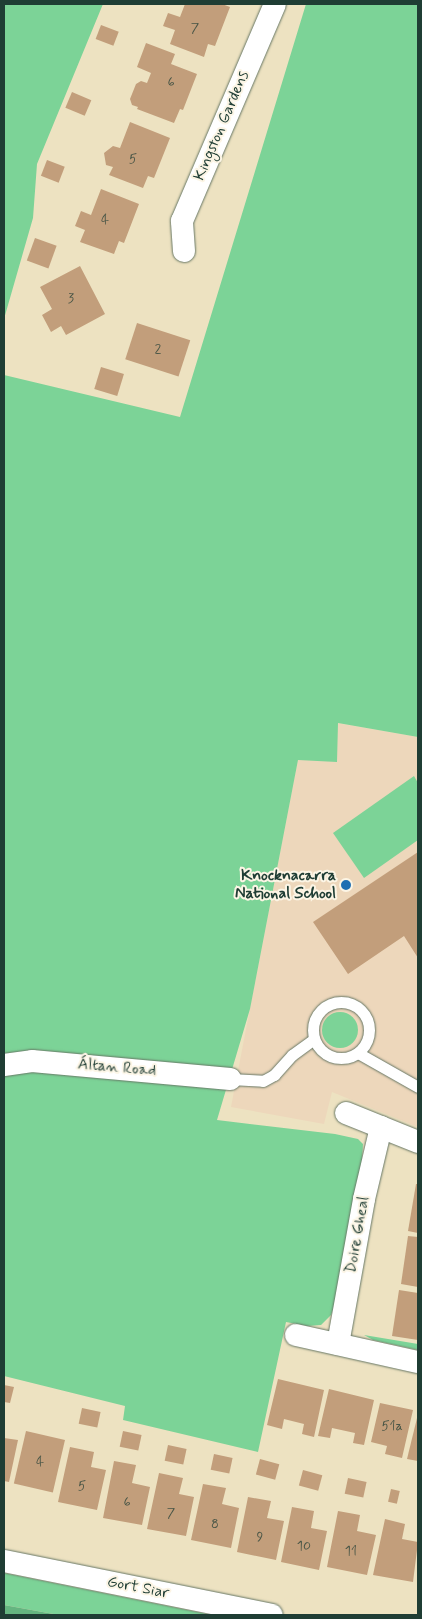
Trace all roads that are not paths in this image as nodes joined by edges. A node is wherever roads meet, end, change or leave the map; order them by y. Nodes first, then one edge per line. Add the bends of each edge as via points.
1 (275, 4) edge
2 (184, 251) dead end
3 (314, 1039) junction
4 (358, 1052) junction
5 (4, 1065) edge
6 (230, 1078) joint
7 (418, 1087) edge
8 (346, 1113) dead end
9 (380, 1127) junction
10 (418, 1142) edge
11 (296, 1335) dead end
12 (338, 1344) junction
13 (418, 1362) edge
14 (4, 1561) edge
15 (272, 1615) edge

1 - 2 street, Kingston Gardens via 182,221
3 - 4 lane via 324,1053 332,1057 350,1057
3 - 4 lane via 313,1022 323,1007 340,1001 349,1002 363,1013 369,1029 364,1046
3 - 6 lane via 263,1081
4 - 7 lane
5 - 6 street, Áltan Road via 32,1061
8 - 9 street
9 - 10 street
9 - 12 street, Doire Gheal
11 - 12 street
12 - 13 street
14 - 15 street, Gort Siar

